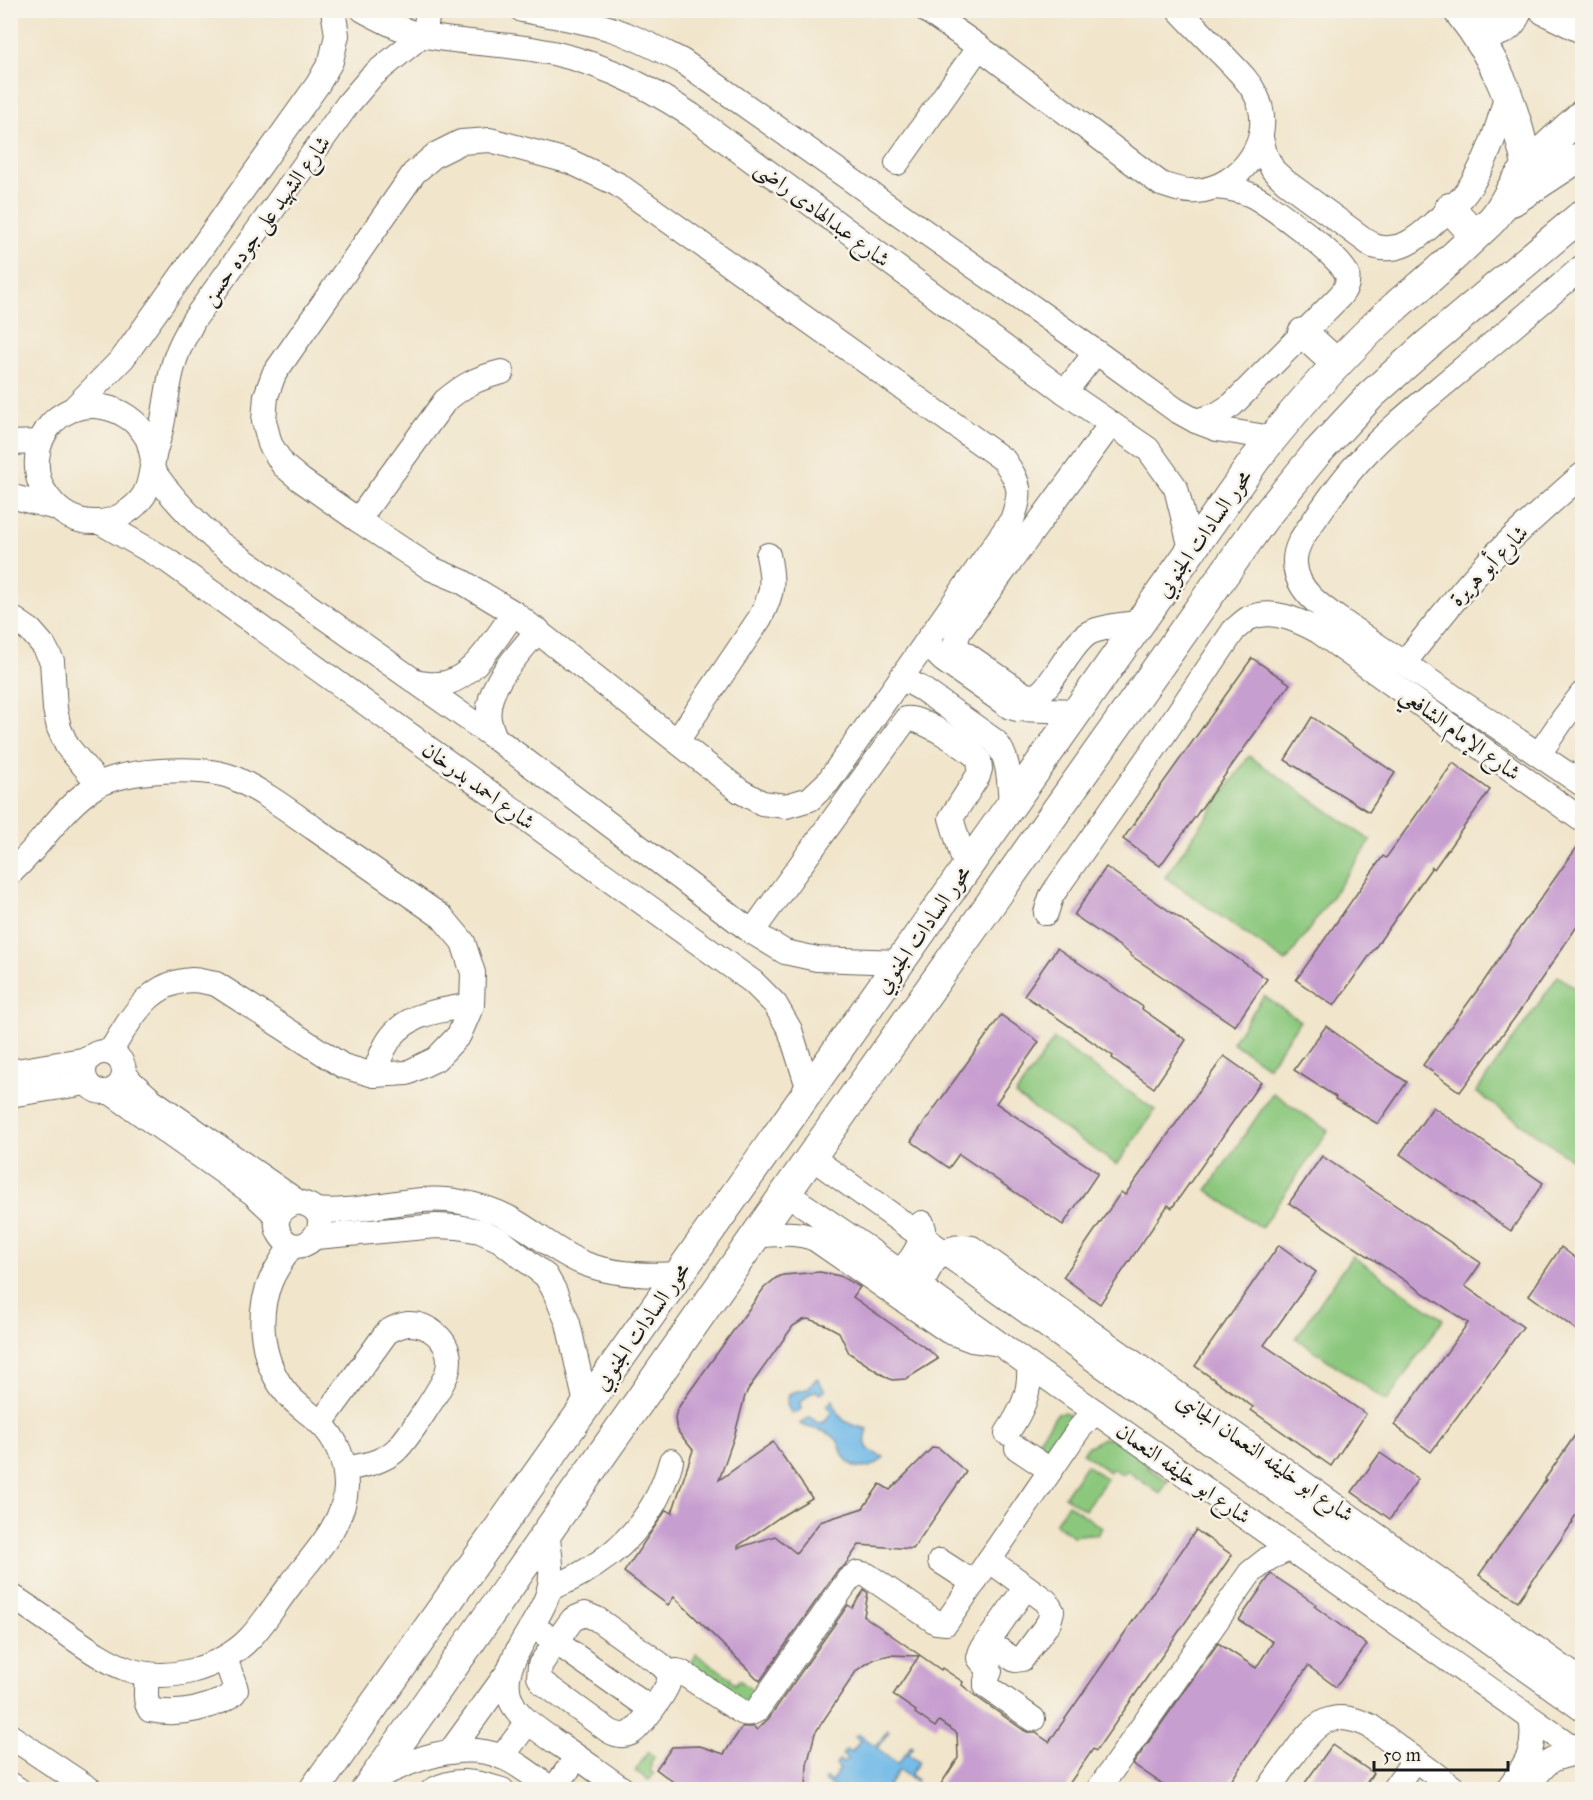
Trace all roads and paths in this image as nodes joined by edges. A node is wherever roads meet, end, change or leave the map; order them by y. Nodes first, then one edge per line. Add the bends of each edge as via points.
1 (333, 10) edge
2 (363, 10) edge
3 (428, 10) edge
4 (522, 10) edge
5 (926, 10) edge
6 (1179, 10) edge
7 (1517, 10) edge
8 (1545, 10) edge
9 (1467, 21) edge
10 (1582, 28) edge
11 (422, 35) junction
12 (978, 47) junction
13 (1507, 92) junction
14 (1582, 115) edge
15 (1261, 138) junction
16 (1582, 158) edge
17 (897, 163) dead end
18 (1528, 168) junction
19 (1215, 187) junction
20 (1503, 207) junction
21 (1450, 208) junction
22 (1582, 214) edge
23 (1475, 235) junction
24 (1360, 238) junction
25 (1340, 263) junction
26 (1582, 267) edge
27 (1303, 333) junction
28 (1096, 352) junction
29 (1336, 364) junction
30 (502, 372) dead end
31 (1065, 392) junction
32 (73, 409) junction
33 (1196, 421) junction
34 (1112, 424) junction
35 (1272, 438) junction
36 (40, 442) junction
37 (10, 443) edge
38 (153, 465) junction
39 (1582, 475) edge
40 (10, 496) edge
41 (56, 508) junction
42 (358, 520) junction
43 (100, 522) junction
44 (1191, 549) junction
45 (768, 555) dead end
46 (514, 613) junction
47 (10, 619) edge
48 (1139, 623) junction
49 (538, 630) junction
50 (1346, 637) junction
51 (929, 638) junction
52 (943, 660) junction
53 (1404, 663) junction
54 (900, 681) junction
55 (418, 683) junction
56 (922, 689) junction
57 (1582, 694) edge
58 (1017, 709) junction
59 (1077, 711) junction
60 (495, 738) junction
61 (677, 741) junction
62 (995, 741) junction
63 (1539, 754) junction
64 (99, 784) junction
65 (1582, 784) edge
66 (1011, 804) junction
67 (1582, 820) edge
68 (966, 868) junction
69 (10, 873) edge
70 (1046, 913) dead end
71 (752, 932) junction
72 (899, 962) junction
73 (472, 1005) junction
74 (99, 1056) junction
75 (10, 1072) edge
76 (374, 1075) junction
77 (87, 1083) junction
78 (117, 1083) junction
79 (809, 1090) junction
80 (10, 1095) edge
81 (815, 1152) junction
82 (784, 1197) junction
83 (307, 1206) junction
84 (277, 1220) junction
85 (526, 1229) junction
86 (756, 1236) junction
87 (316, 1237) junction
88 (922, 1237) junction
89 (291, 1245) junction
90 (511, 1249) junction
91 (944, 1252) junction
92 (564, 1253) junction
93 (898, 1271) junction
94 (679, 1274) junction
95 (546, 1276) junction
96 (922, 1288) junction
97 (1002, 1344) junction
98 (1029, 1365) junction
99 (586, 1404) junction
100 (1096, 1412) junction
101 (321, 1423) junction
102 (671, 1461) dead end
103 (345, 1468) junction
104 (1050, 1470) junction
105 (547, 1531) junction
106 (1291, 1548) junction
107 (989, 1560) junction
108 (940, 1561) dead end
109 (974, 1583) junction
110 (1026, 1587) junction
111 (549, 1589) junction
112 (10, 1594) edge
113 (1433, 1602) junction
114 (533, 1626) junction
115 (1411, 1633) junction
116 (556, 1642) junction
117 (987, 1642) junction
118 (225, 1658) junction
119 (508, 1672) junction
120 (668, 1673) junction
121 (147, 1674) junction
122 (1582, 1682) edge
123 (651, 1709) junction
124 (1582, 1709) edge
125 (1033, 1719) dead end
126 (1531, 1719) junction
127 (528, 1722) junction
128 (10, 1736) edge
129 (450, 1752) junction
130 (1582, 1753) edge
131 (502, 1757) junction
132 (577, 1757) junction
133 (1414, 1759) junction
134 (10, 1784) edge
135 (370, 1784) edge
136 (19, 1790) edge
137 (91, 1790) edge
138 (314, 1790) edge
139 (433, 1790) edge
140 (502, 1790) edge
141 (553, 1790) edge
142 (624, 1790) edge
143 (1098, 1790) edge
144 (1268, 1790) edge
145 (1393, 1790) edge
146 (1456, 1790) edge
147 (1507, 1790) edge
148 (1526, 1790) edge

1 - 32 street, شارع الشهيد على جوده حسن via 337,35 331,61 318,84 123,358
2 - 11 street, شارع عبدالهادى راضى
3 - 11 street
4 - 28 street, شارع عبدالهادى راضى via 613,30 682,61
5 - 12 street
6 - 15 street via 1245,78 1257,96
7 - 9 main road via 1504,30 1490,34
8 - 10 main road
9 - 13 main road via 1493,61
11 - 31 street, شارع عبدالهادى راضى via 575,58 655,91
11 - 38 street, شارع الشهيد على جوده حسن via 371,77 348,104 193,321 177,353
12 - 17 street
12 - 19 street via 1161,184 1179,190
13 - 18 main road
13 - 21 street via 1488,154 1466,192
14 - 18 main road, محور السادات الجنوبي
15 - 19 street via 1252,159 1236,176
15 - 24 street via 1273,170
16 - 20 main road
18 - 20 main road, محور السادات الجنوبي
19 - 25 street via 1233,189 1267,204
20 - 23 main road, محور السادات الجنوبي
21 - 23 main road
21 - 24 street via 1420,236 1400,247 1383,249
22 - 81 main road, محور السادات الجنوبي via 1392,376 1289,486
23 - 29 main road, محور السادات الجنوبي
24 - 25 street
25 - 27 street via 1347,276 1345,290
26 - 50 street via 1384,436 1342,481 1302,538 1295,562 1301,586
27 - 29 main road
27 - 33 street via 1232,405
28 - 31 street
28 - 33 street, شارع عبدالهادى راضى
29 - 35 main road, محور السادات الجنوبي
30 - 42 street via 481,377 445,401
31 - 34 street, شارع عبدالهادى راضى
32 - 36 street via 53,423
32 - 38 street via 95,405 116,409 134,421 147,438
33 - 35 street, شارع عبدالهادى راضى via 1217,429
34 - 44 street, شارع عبدالهادى راضى via 1148,449 1176,488
34 - 48 street via 959,632 955,644 1025,695 1033,696 1043,690 1082,638 1095,630
35 - 44 main road, محور السادات الجنوبي
36 - 37 street
36 - 41 street via 36,466 41,489
38 - 43 street via 144,496 125,514
38 - 55 street, شارع احمد بدرخان via 172,498 218,542
39 - 53 street, شارع أبو هريرة via 1490,560 1446,608
40 - 41 street
41 - 43 street via 77,520
42 - 46 street via 432,569 461,581
42 - 51 street via 283,465 270,444 264,421 266,396 274,374 414,173 435,155 461,142 490,140 571,162 617,184 1004,460 1017,478 1019,500 1012,520
43 - 79 street, شارع احمد بدرخان via 168,561 753,982 775,1004 790,1030
44 - 48 main road, محور السادات الجنوبي
45 - 61 street via 770,599
46 - 49 street
46 - 55 street via 475,666 458,679 438,685
47 - 64 street via 31,631 44,646 52,661 59,728 67,746
48 - 59 main road, محور السادات الجنوبي
49 - 60 street via 497,682 490,698 489,719
49 - 61 street
50 - 53 street, شارع الإمام الشافعي
50 - 67 street, شارع الإمام الشافعي
50 - 70 street via 1283,616 1248,619 1234,630 1056,889
51 - 52 street
51 - 54 street
52 - 56 street
52 - 58 street
53 - 63 street, شارع الإمام الشافعي
54 - 56 street
54 - 61 street via 828,782 810,798 786,806 762,803 740,791
55 - 60 street, شارع احمد بدرخان
56 - 62 street
57 - 63 street
58 - 59 street
58 - 62 street
59 - 66 main road, محور السادات الجنوبي
60 - 71 street, شارع احمد بدرخان
62 - 66 street via 1006,759
63 - 65 street, شارع الإمام الشافعي
64 - 69 street via 73,805
64 - 73 street via 148,772 178,770 232,777 266,795 442,917 463,942 473,973
66 - 68 main road, محور السادات الجنوبي
68 - 71 street via 951,818 978,776 979,759 925,722 906,719
68 - 72 main road, محور السادات الجنوبي
71 - 72 street, شارع احمد بدرخان via 785,952 817,959
72 - 79 main road, محور السادات الجنوبي
73 - 76 street via 459,1035 436,1059 407,1073
73 - 76 street via 429,1012 403,1025 384,1049
74 - 75 street
74 - 76 street via 153,993 173,983 194,980 216,984 343,1066
74 - 77 street via 84,1071
74 - 78 street via 122,1060
77 - 78 street via 97,1091
77 - 80 street
78 - 83 street via 131,1083
78 - 84 street via 254,1194
79 - 94 main road, محور السادات الجنوبي
81 - 82 main road, محور السادات الجنوبي
81 - 88 street, شارع ابو خليفه النعمان
82 - 86 main road, محور السادات الجنوبي
82 - 93 street, شارع ابو خليفه النعمان via 884,1272 890,1275
83 - 84 street via 289,1204
83 - 85 street via 346,1211 435,1199 460,1201 485,1207
83 - 87 street via 320,1218
84 - 89 street via 279,1235
85 - 90 street
85 - 92 street
86 - 97 street via 790,1233 815,1239 948,1331
86 - 105 main road, محور السادات الجنوبي
87 - 89 street via 301,1246
87 - 90 street via 458,1227 480,1231
88 - 91 street, شارع ابو خليفه النعمان
88 - 93 street via 913,1256
89 - 101 street via 271,1280 264,1304 266,1354 275,1377 289,1396
90 - 95 street
91 - 96 street via 928,1272
91 - 113 street, شارع ابو خليفه النعمان
91 - 122 street, شارع ابو خليفه النعمان الجانبى via 963,1246 985,1256
92 - 94 street via 601,1269 654,1276
92 - 95 street
93 - 96 street, شارع ابو خليفه النعمان
94 - 99 main road, محور السادات الجنوبي
95 - 99 street via 568,1323
96 - 97 street, شارع ابو خليفه النعمان
97 - 98 street, شارع ابو خليفه النعمان
98 - 100 street, شارع ابو خليفه النعمان
98 - 104 street via 1025,1402 1012,1440
99 - 138 main road, محور السادات الجنوبي
100 - 104 street via 1084,1422
100 - 106 street, شارع ابو خليفه النعمان
101 - 103 street via 338,1448
101 - 103 street via 387,1332 398,1326 421,1325 432,1330 447,1348 449,1360 442,1383 397,1450 373,1463
102 - 111 street via 658,1497 631,1536 585,1573
103 - 118 street via 342,1510 330,1531 251,1637
104 - 107 street
105 - 111 street
105 - 135 main road, محور السادات الجنوبي
106 - 115 street, شارع ابو خليفه النعمان
106 - 143 street via 1269,1558 1250,1574
107 - 109 street
107 - 110 street
108 - 109 street
109 - 120 street via 943,1624 867,1575 855,1574 757,1710 749,1714 740,1712 681,1672
110 - 117 street
110 - 117 street via 1046,1601 1052,1611 1049,1622 1022,1659 1015,1660
111 - 114 street
112 - 121 street via 105,1661
113 - 115 street
113 - 124 street, شارع ابو خليفه النعمان
114 - 116 street
114 - 119 street
115 - 126 street, شارع ابو خليفه النعمان
116 - 120 street via 573,1619 592,1615
116 - 123 street
116 - 123 street via 540,1665 539,1677 609,1731 622,1736 629,1734
117 - 125 street via 979,1654 990,1671 986,1686
118 - 121 street via 180,1674
118 - 121 street via 236,1690 230,1697 206,1707 181,1712 150,1710 146,1701
119 - 127 street via 513,1706
119 - 129 street
120 - 123 street via 668,1686
126 - 130 street, شارع ابو خليفه النعمان
126 - 147 street via 1534,1732 1529,1758
127 - 131 street
127 - 132 street
128 - 137 street
129 - 131 street
129 - 135 street via 399,1766
130 - 148 street via 1553,1759
131 - 141 street
132 - 141 street
132 - 142 street
133 - 144 street via 1370,1726 1341,1717 1308,1732
133 - 145 street
133 - 146 street
134 - 136 street
139 - 140 street via 459,1780

